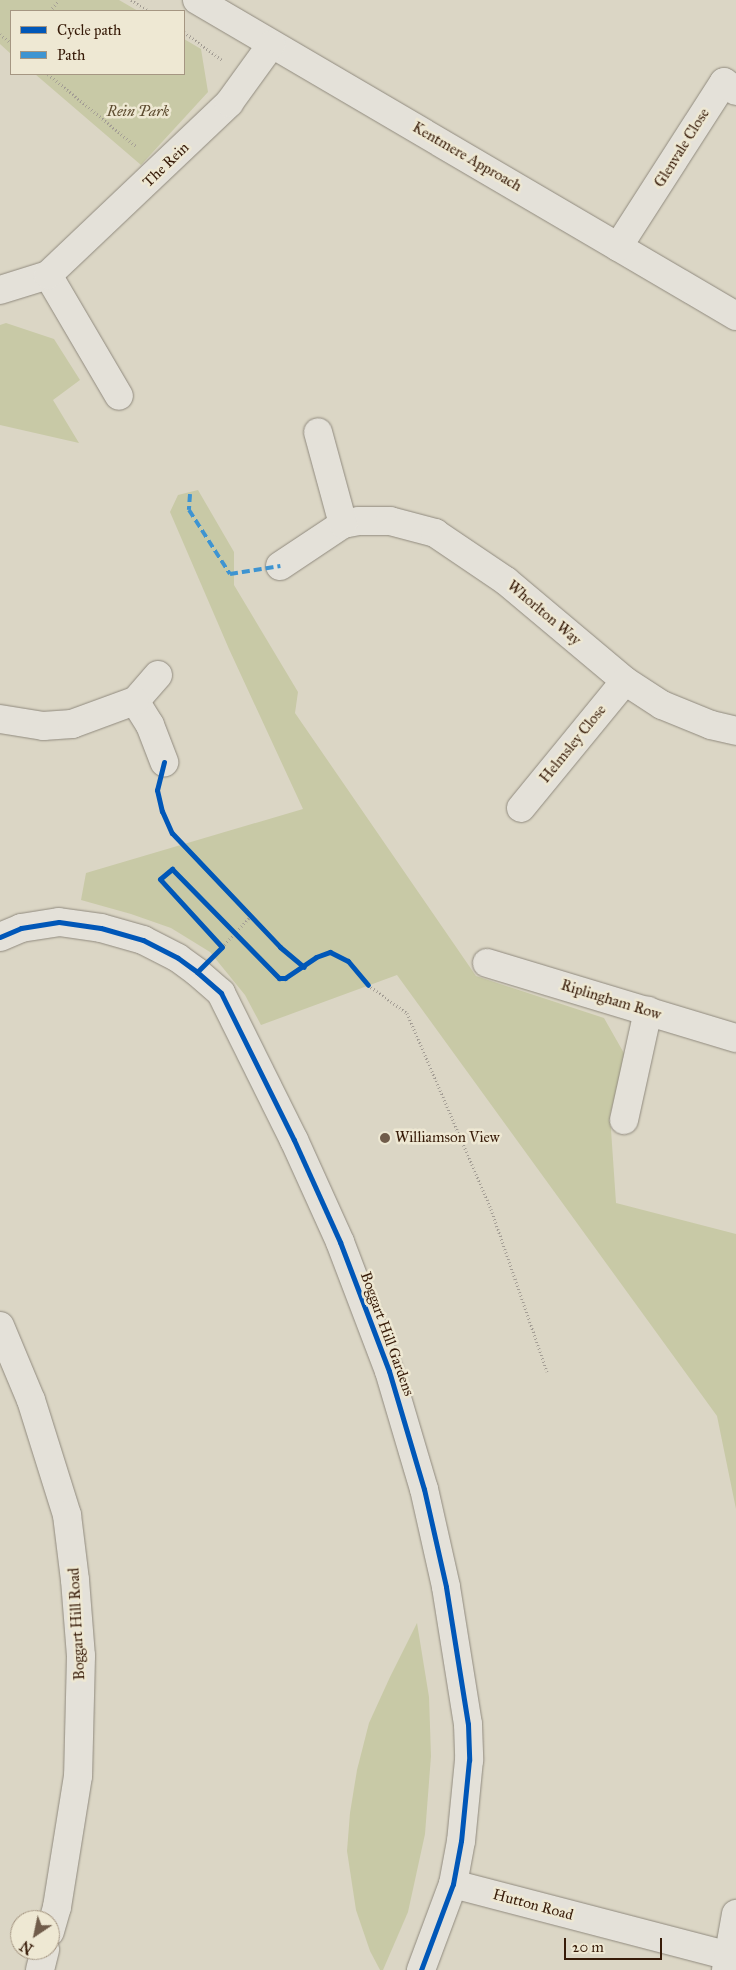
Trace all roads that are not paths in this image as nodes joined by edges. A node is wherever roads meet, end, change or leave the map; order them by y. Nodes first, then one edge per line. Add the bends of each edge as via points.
1 (197, 0) edge
2 (271, 45) junction
3 (736, 90) edge
4 (625, 236) junction
5 (48, 275) junction
6 (0, 290) edge
7 (736, 316) edge
8 (119, 396) dead end
9 (318, 432) dead end
10 (344, 524) junction
11 (280, 566) dead end
12 (158, 675) dead end
13 (625, 681) junction
14 (135, 701) junction
15 (0, 719) edge
16 (736, 731) edge
17 (164, 762) dead end
18 (522, 808) dead end
19 (0, 937) edge
20 (487, 963) dead end
21 (648, 1011) junction
22 (736, 1038) edge
23 (624, 1120) dead end
24 (0, 1326) edge
25 (453, 1884) junction
26 (56, 1910) edge
27 (736, 1914) edge
28 (728, 1963) edge
29 (421, 1970) edge

1 - 2 street, Kentmere Approach
2 - 4 street, Kentmere Approach via 460,152
2 - 5 street, The Rein via 230,103
3 - 4 street, Glenvale Close via 724,82
4 - 7 street, Kentmere Approach
5 - 6 street, The Rein
5 - 8 street
9 - 10 street
10 - 11 street, Whorlton Way
10 - 13 street, Whorlton Way via 390,521 435,533 506,580
12 - 14 street
13 - 16 street, Whorlton Way via 662,705 711,725
13 - 18 street, Helmsley Close
14 - 15 street via 72,724 43,726
14 - 17 street via 150,725
19 - 25 street, Boggart Hill Gardens via 21,928 59,922 101,928 143,940 178,958 221,993 294,1140 340,1242 389,1370 424,1489 446,1587 468,1724 470,1760
20 - 21 street, Riplingham Row
21 - 22 street, Riplingham Row
21 - 23 street
24 - 26 street, Boggart Hill Road via 32,1400 66,1515 75,1580 81,1656 78,1776
25 - 28 street, Hutton Road
25 - 29 street, Boggart Hill Gardens
27 - 28 street

